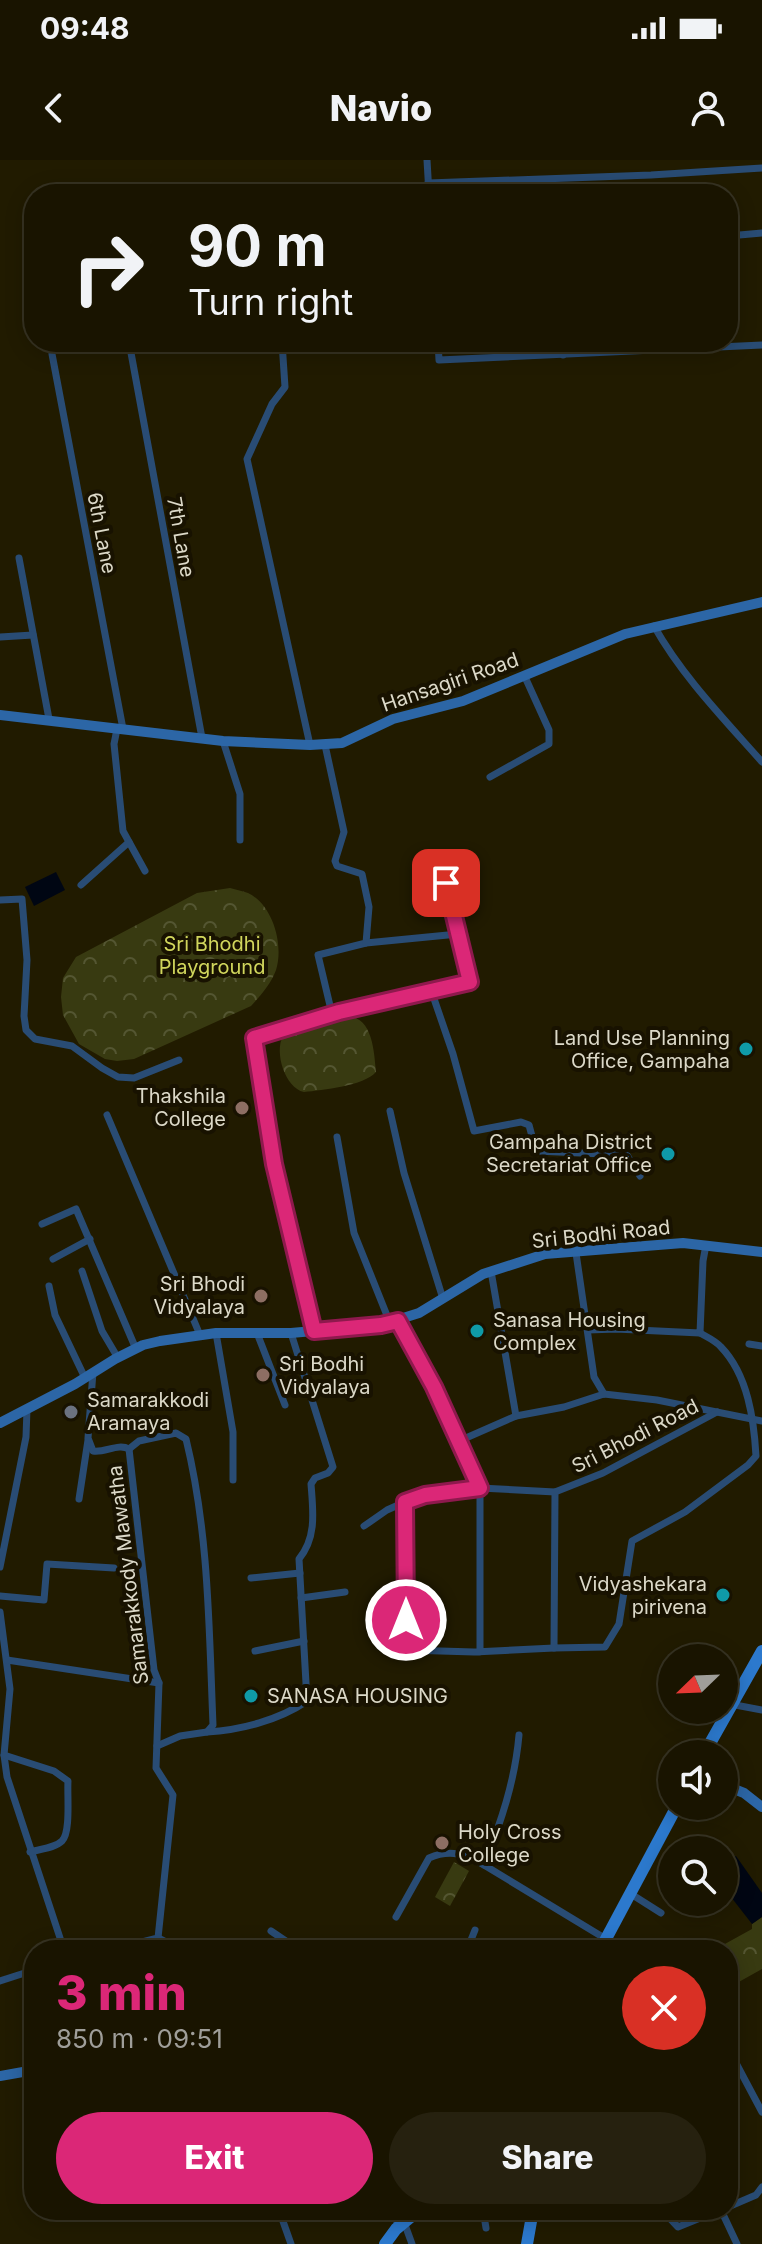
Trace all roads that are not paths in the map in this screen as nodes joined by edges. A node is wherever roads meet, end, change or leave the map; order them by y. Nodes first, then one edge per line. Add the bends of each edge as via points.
1 (427, 160) edge
2 (762, 168) edge
3 (428, 183) joint
4 (762, 233) edge
5 (738, 235) edge
6 (738, 344) edge
7 (762, 345) edge
8 (54, 352) edge
9 (131, 352) edge
10 (283, 352) edge
11 (439, 352) edge
12 (606, 352) edge
13 (563, 355) joint
14 (19, 558) dead end
15 (762, 602) edge
16 (654, 626) junction
17 (33, 635) junction
18 (0, 637) edge
19 (525, 677) junction
20 (0, 715) edge
21 (49, 719) junction
22 (120, 729) junction
23 (202, 738) junction
24 (223, 741) junction
25 (310, 745) junction
26 (325, 745) junction
27 (762, 762) edge
28 (490, 777) dead end
29 (240, 840) dead end
30 (129, 842) junction
31 (440, 858) dead end
32 (145, 871) dead end
33 (81, 885) dead end
34 (0, 900) edge
35 (458, 934) junction
36 (366, 943) junction
37 (431, 990) junction
38 (332, 1014) junction
39 (179, 1060) dead end
40 (390, 1111) dead end
41 (107, 1115) dead end
42 (337, 1137) dead end
43 (640, 1176) dead end
44 (42, 1224) dead end
45 (90, 1239) junction
46 (706, 1245) junction
47 (762, 1252) edge
48 (576, 1253) junction
49 (53, 1259) dead end
50 (82, 1271) dead end
51 (491, 1271) junction
52 (49, 1286) dead end
53 (443, 1299) junction
54 (394, 1322) junction
55 (588, 1330) junction
56 (314, 1331) junction
57 (216, 1333) junction
58 (257, 1333) junction
59 (291, 1333) junction
60 (700, 1333) junction
61 (200, 1335) junction
62 (749, 1344) dead end
63 (762, 1346) edge
64 (136, 1349) junction
65 (118, 1358) junction
66 (89, 1375) junction
67 (604, 1394) junction
68 (285, 1405) dead end
69 (27, 1409) junction
70 (717, 1412) junction
71 (516, 1416) junction
72 (752, 1419) junction
73 (762, 1421) edge
74 (0, 1423) edge
75 (88, 1438) junction
76 (459, 1441) junction
77 (129, 1449) junction
78 (233, 1480) dead end
79 (480, 1488) junction
80 (555, 1492) junction
81 (79, 1499) dead end
82 (405, 1502) junction
83 (364, 1526) dead end
84 (0, 1567) edge
85 (114, 1568) dead end
86 (300, 1573) junction
87 (251, 1578) dead end
88 (345, 1592) dead end
89 (0, 1596) edge
90 (301, 1598) junction
91 (0, 1612) edge
92 (304, 1641) junction
93 (554, 1648) junction
94 (255, 1651) dead end
95 (762, 1651) edge
96 (480, 1652) junction
97 (7, 1660) junction
98 (159, 1683) junction
99 (738, 1691) edge
100 (738, 1706) edge
101 (762, 1710) edge
102 (207, 1732) junction
103 (519, 1735) dead end
104 (157, 1746) junction
105 (4, 1755) junction
106 (738, 1791) edge
107 (762, 1807) edge
108 (670, 1820) edge
109 (30, 1852) junction
110 (484, 1865) junction
111 (631, 1894) junction
112 (658, 1911) edge
113 (396, 1917) dead end
114 (475, 1930) dead end
115 (271, 1931) dead end
116 (158, 1938) junction
117 (61, 1940) edge
118 (151, 1940) edge
119 (162, 1940) edge
120 (284, 1940) edge
121 (471, 1940) edge
122 (597, 1940) edge
123 (605, 1940) edge
124 (24, 1973) edge
125 (0, 1981) edge
126 (738, 2067) edge
127 (24, 2072) edge
128 (0, 2076) edge
129 (762, 2112) edge
130 (762, 2187) edge
131 (738, 2203) edge
132 (283, 2220) edge
133 (398, 2220) edge
134 (406, 2220) edge
135 (485, 2220) edge
136 (531, 2220) edge
137 (671, 2220) edge
138 (695, 2220) edge
139 (725, 2220) edge
140 (401, 2224) junction
141 (486, 2228) dead end
142 (291, 2244) edge
143 (385, 2244) edge
144 (412, 2244) edge
145 (527, 2244) edge
146 (737, 2244) edge

1 - 3 street
2 - 3 street
4 - 5 street
6 - 7 street
8 - 22 street, 6th Lane
9 - 23 street, 7th Lane
10 - 25 street via 285,387 247,459
11 - 13 street via 439,360
12 - 13 street
14 - 17 street
15 - 16 street, Hansagiri Road
16 - 19 street, Hansagiri Road
16 - 27 street via 699,691
17 - 18 street
17 - 21 street
19 - 26 street, Hansagiri Road
19 - 28 street via 549,730 549,744
20 - 21 street, Hansagiri Road
21 - 22 street, Hansagiri Road
22 - 23 street, Hansagiri Road
22 - 30 street, 6th Lane via 114,744 123,831
23 - 24 street, Hansagiri Road
24 - 25 street, Hansagiri Road
24 - 29 street via 240,794
25 - 26 street, Hansagiri Road
26 - 36 street via 344,832 335,861 362,874 369,907
30 - 32 street, 6th Lane
30 - 33 street
31 - 35 street
34 - 39 street via 22,899 24,1016 26,1030 35,1039 72,1046 118,1077 134,1078
35 - 36 street
35 - 37 street via 470,982
36 - 38 street via 318,955
37 - 38 street
37 - 43 street via 474,1131 521,1122 529,1125 536,1151 627,1155
38 - 56 street via 254,1038 274,1164
40 - 53 street
41 - 61 street
42 - 54 street via 354,1233
44 - 45 street via 76,1209
45 - 49 street
45 - 64 street
46 - 47 street, Sri Bodhi Road
46 - 48 street, Sri Bodhi Road
46 - 60 street
48 - 51 street, Sri Bodhi Road via 545,1254
48 - 55 street
50 - 65 street via 102,1331
51 - 53 street, Sri Bodhi Road
51 - 71 street
52 - 66 street via 55,1315
53 - 54 street, Sri Bodhi Road
54 - 56 street, Sri Bodhi Road
54 - 76 street via 413,1344
55 - 60 street
55 - 67 street via 594,1377
56 - 59 street, Sri Bodhi Road
57 - 58 street, Sri Bodhi Road
57 - 61 street, Sri Bodhi Road
57 - 78 street via 233,1432
58 - 59 street, Sri Bodhi Road
58 - 68 street
59 - 86 street via 333,1467 311,1484 313,1524 308,1548 299,1559
60 - 72 street via 731,1359
61 - 64 street, Sri Bodhi Road
62 - 63 street
64 - 65 street, Sri Bodhi Road
65 - 66 street, Sri Bodhi Road
66 - 69 street, Sri Bodhi Road
66 - 75 street
67 - 70 street
67 - 71 street
69 - 74 street, Sri Bodhi Road
69 - 84 street
70 - 72 street
70 - 80 street, Sri Bhodi Road via 603,1473
71 - 76 street
72 - 73 street
72 - 93 street via 756,1456 748,1465 685,1512 632,1541 619,1624 605,1647
75 - 77 street, Samarakkody Mawatha via 93,1451
75 - 81 street
76 - 79 street
77 - 98 street, Samarakkody Mawatha
77 - 102 street via 139,1441 176,1433 186,1439 210,1599 213,1725
79 - 80 street
79 - 82 street
79 - 96 street
80 - 93 street, Sri Bhodi Road
82 - 83 street
82 - 96 street via 407,1650
85 - 89 street via 47,1564 44,1600
86 - 87 street
86 - 90 street
88 - 90 street
90 - 92 street
91 - 97 street
92 - 94 street
92 - 102 street via 307,1701 244,1727
93 - 96 street
95 - 99 main road
97 - 98 street
97 - 105 street
98 - 104 street, Samarakkody Mawatha
100 - 101 street
102 - 104 street
103 - 110 street via 516,1770
104 - 116 street, Samarakkody Mawatha via 156,1768 173,1795
105 - 109 street
105 - 109 street via 68,1781 67,1833 54,1846
106 - 107 street
108 - 111 main road
109 - 117 street
110 - 113 street via 454,1852 429,1858
110 - 122 street
111 - 112 street
111 - 123 main road
114 - 121 street
115 - 120 street
116 - 118 street
116 - 119 street
124 - 125 street
126 - 129 street
127 - 128 street
130 - 131 street
132 - 142 street
133 - 140 street
134 - 140 main road
135 - 141 street
136 - 145 main road
137 - 138 street via 678,2227
139 - 146 street
140 - 143 main road
140 - 144 street

